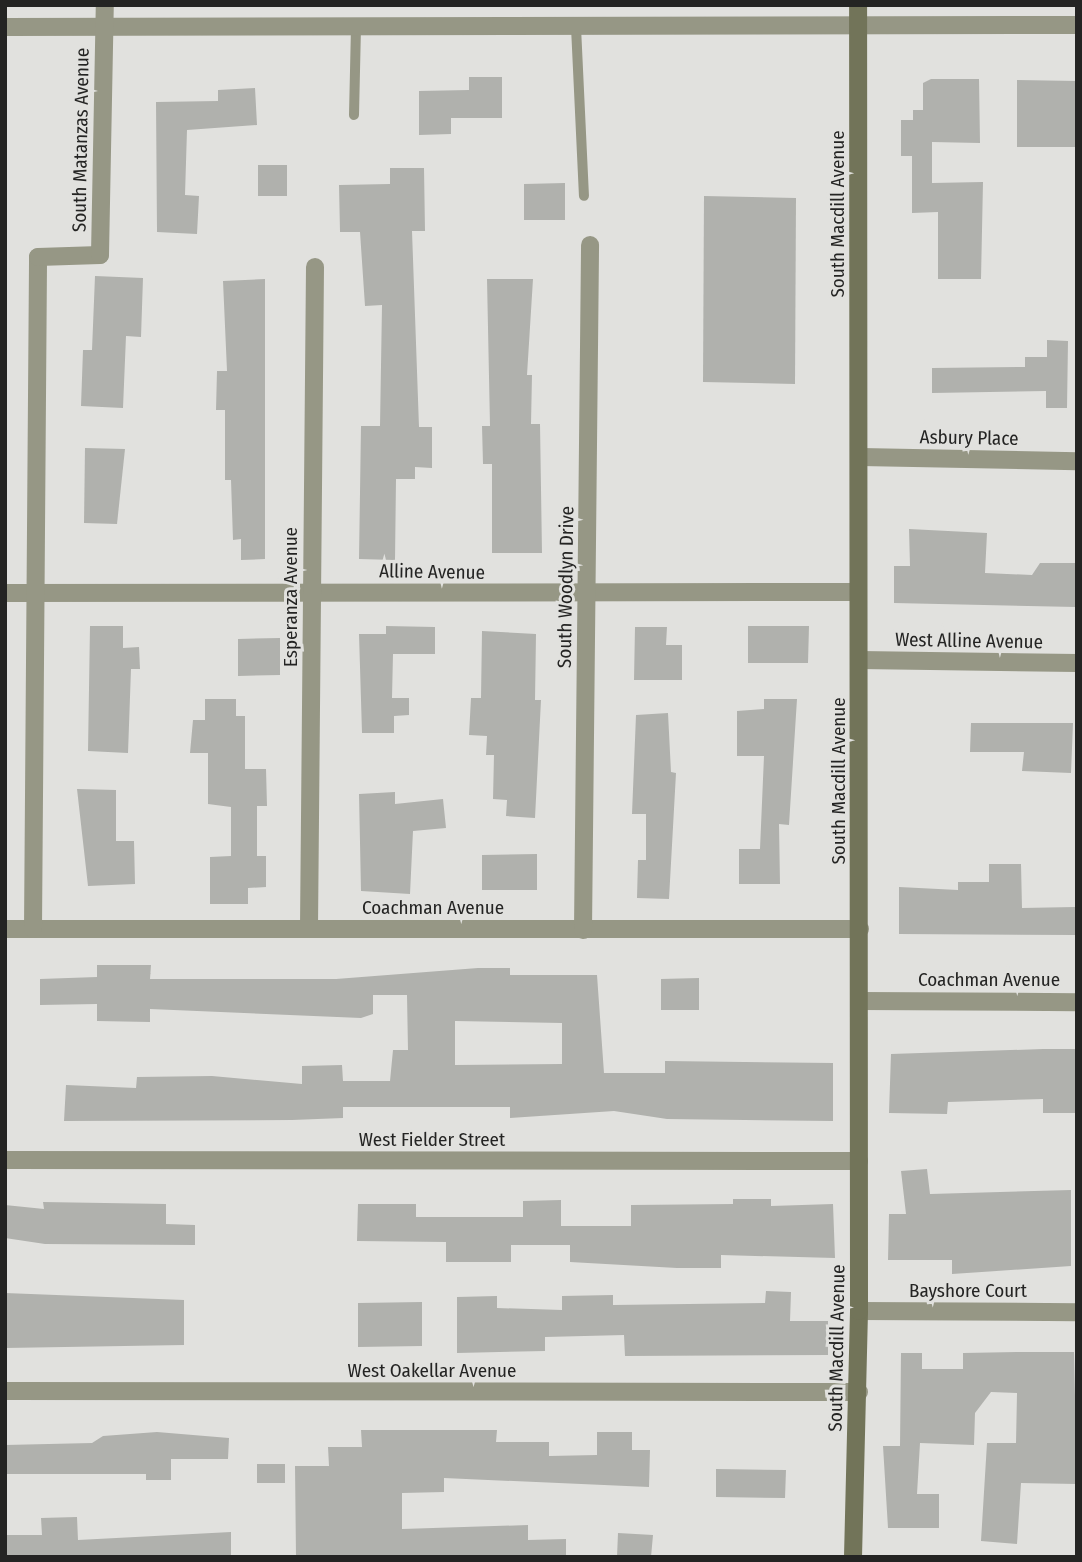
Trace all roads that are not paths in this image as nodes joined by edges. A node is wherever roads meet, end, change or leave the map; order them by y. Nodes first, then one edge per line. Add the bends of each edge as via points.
1 (105, 5) edge
2 (858, 5) edge
3 (858, 24) junction
4 (1077, 25) edge
5 (5, 27) edge
6 (104, 27) junction
7 (356, 27) junction
8 (576, 27) junction
9 (354, 115) dead end
10 (584, 196) dead end
11 (590, 244) dead end
12 (315, 267) dead end
13 (861, 457) junction
14 (1077, 461) edge
15 (312, 592) junction
16 (858, 592) junction
17 (5, 593) edge
18 (37, 593) junction
19 (587, 595) junction
20 (860, 660) junction
21 (1077, 663) edge
22 (309, 928) junction
23 (5, 929) edge
24 (33, 929) junction
25 (860, 929) junction
26 (583, 930) junction
27 (860, 1000) junction
28 (1077, 1002) edge
29 (5, 1160) edge
30 (859, 1161) junction
31 (859, 1311) junction
32 (1077, 1312) edge
33 (5, 1391) edge
34 (859, 1392) junction
35 (853, 1557) edge

1 - 6 street, South Matanzas Avenue
2 - 3 street, South Macdill Avenue
3 - 4 street
3 - 8 street
3 - 13 street, South Macdill Avenue
5 - 6 street
6 - 7 street
6 - 18 street, South Matanzas Avenue via 100,255 38,257
7 - 8 street
7 - 9 lane
8 - 10 lane
11 - 19 street, South Woodlyn Drive
12 - 15 street, Esperanza Avenue
13 - 14 street, Asbury Place
13 - 16 street, South Macdill Avenue
15 - 18 street, Alline Avenue
15 - 19 street, Alline Avenue
15 - 22 street, Esperanza Avenue
16 - 19 street, Alline Avenue
16 - 20 street, South Macdill Avenue
17 - 18 street, Alline Avenue
18 - 24 street, South Matanzas Avenue
19 - 26 street, South Woodlyn Drive
20 - 21 street, West Alline Avenue
20 - 25 street, South Macdill Avenue
22 - 24 street, Coachman Avenue
22 - 26 street, Coachman Avenue
23 - 24 street, Coachman Avenue
25 - 26 street, Coachman Avenue
25 - 27 street, South Macdill Avenue
27 - 28 street, Coachman Avenue
27 - 30 street, South Macdill Avenue
29 - 30 street, West Fielder Street
30 - 31 street, South Macdill Avenue
31 - 32 street, Bayshore Court
31 - 34 street, South Macdill Avenue
33 - 34 street, West Oakellar Avenue
34 - 35 street, South Macdill Avenue

